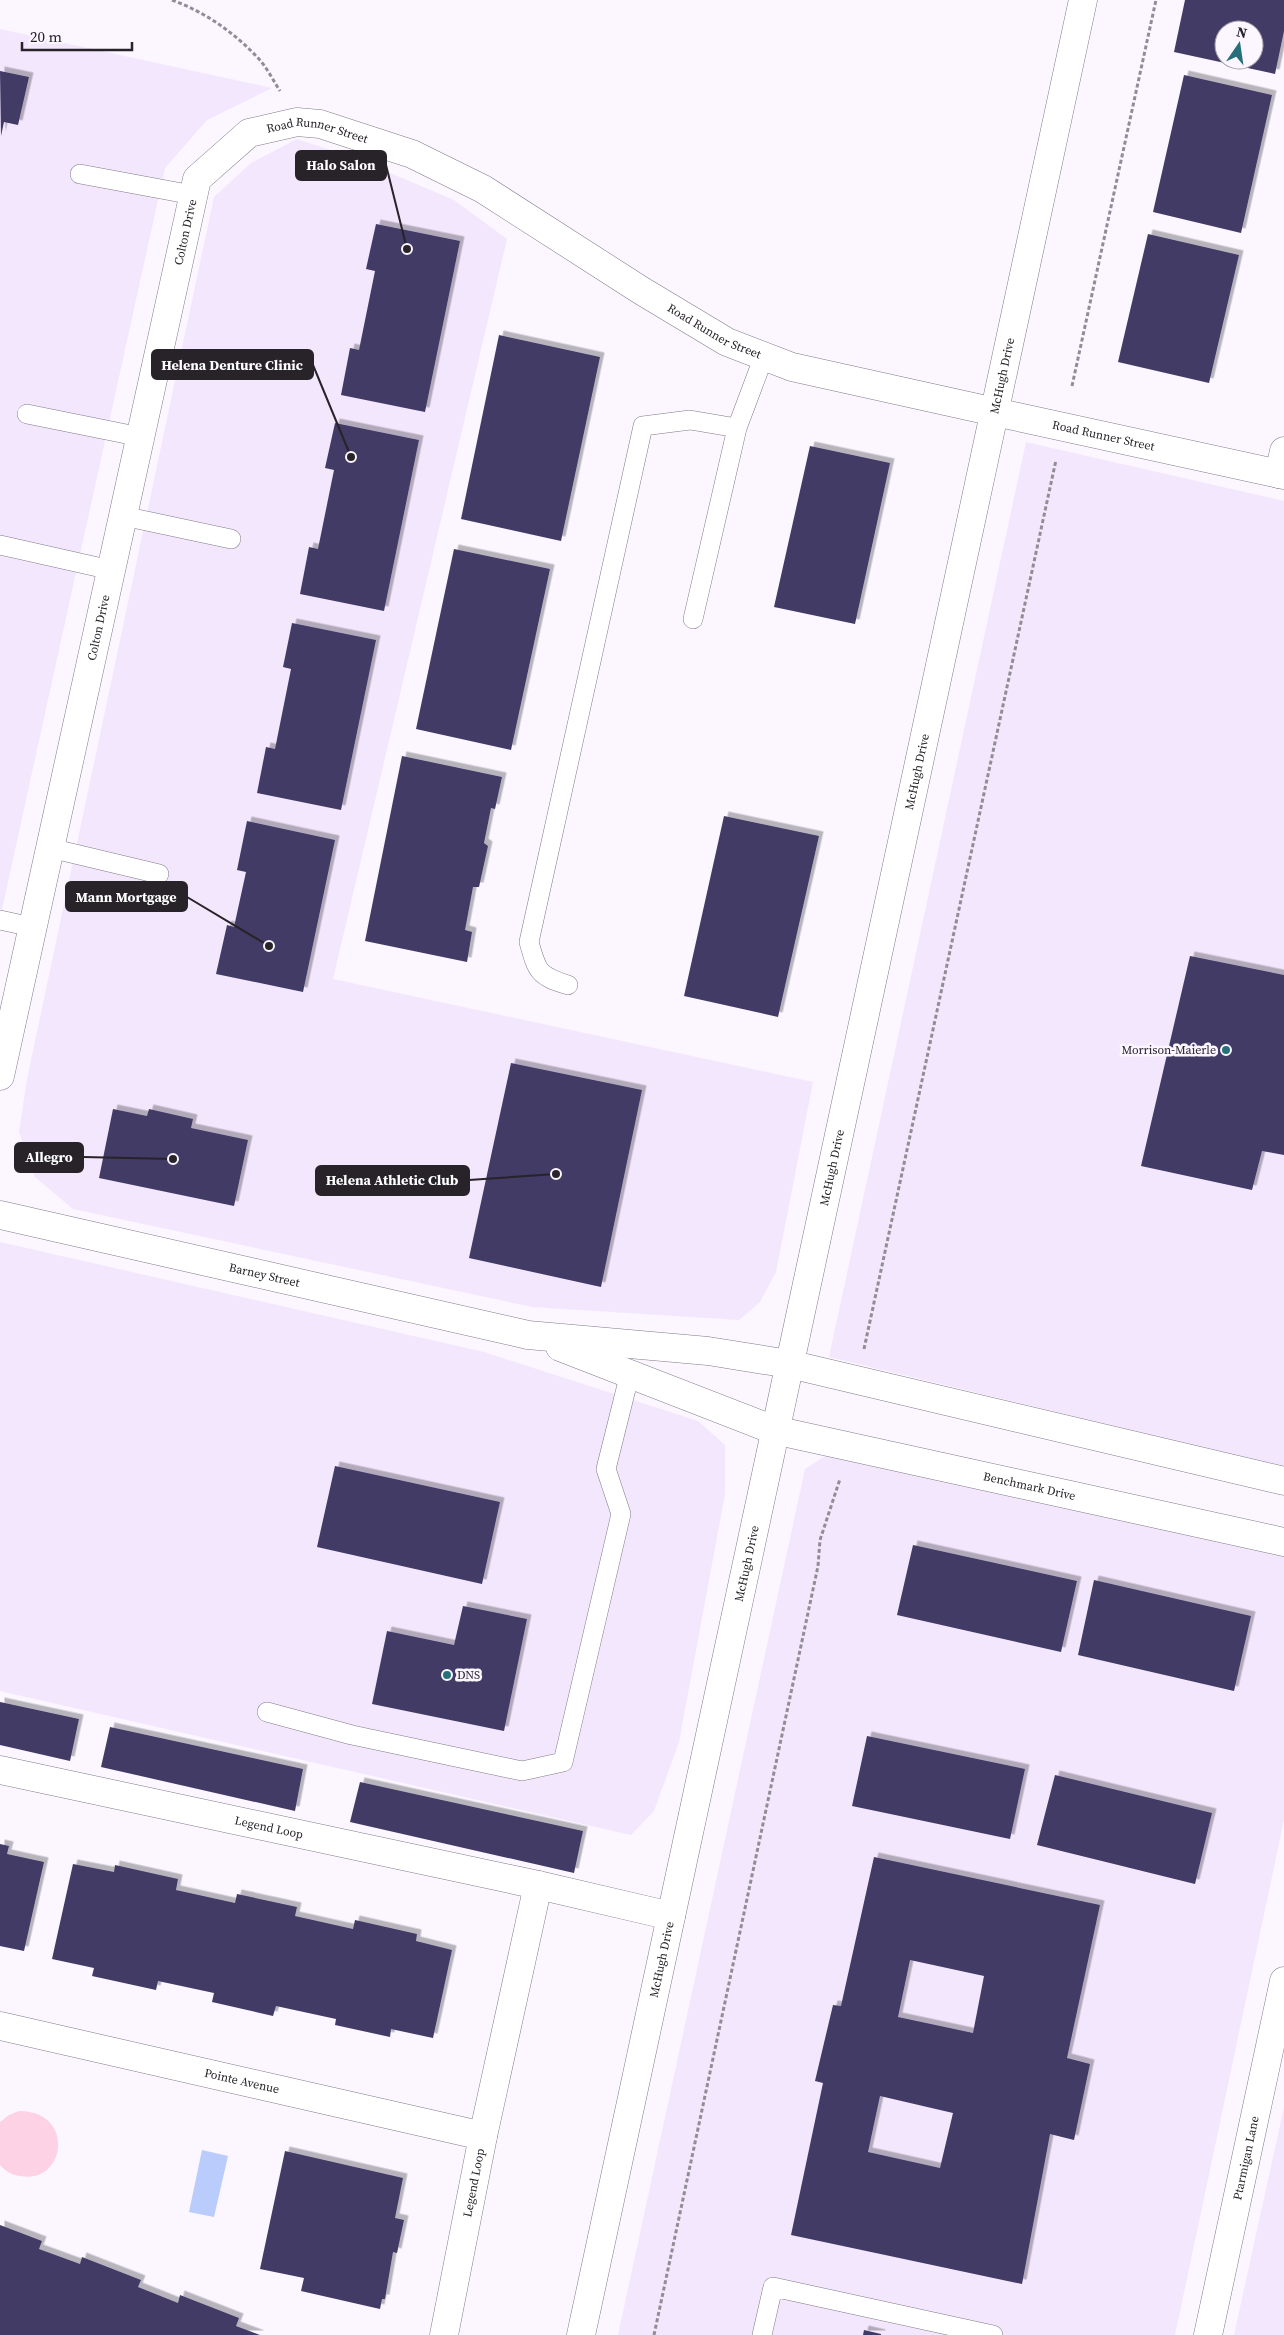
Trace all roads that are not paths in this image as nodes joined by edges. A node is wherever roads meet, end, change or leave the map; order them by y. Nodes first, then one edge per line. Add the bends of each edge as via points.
1 (1083, 0) edge
2 (80, 174) dead end
3 (195, 187) junction
4 (764, 356) junction
5 (995, 412) junction
6 (27, 414) dead end
7 (737, 428) junction
8 (140, 436) junction
9 (1282, 467) edge
10 (123, 516) junction
11 (231, 539) dead end
12 (0, 545) edge
13 (111, 570) junction
14 (694, 619) dead end
15 (50, 848) junction
16 (159, 874) dead end
17 (0, 920) edge
18 (32, 928) junction
19 (568, 985) dead end
20 (1, 1068) edge
21 (0, 1215) edge
22 (528, 1335) junction
23 (789, 1364) junction
24 (630, 1374) junction
25 (774, 1430) junction
26 (1284, 1481) edge
27 (1284, 1542) edge
28 (267, 1712) dead end
29 (0, 1770) edge
30 (538, 1885) junction
31 (671, 1916) junction
32 (1284, 1981) edge
33 (0, 2026) edge
34 (1277, 2046) edge
35 (483, 2136) junction
36 (444, 2335) edge
37 (581, 2335) edge
38 (762, 2335) edge
39 (993, 2335) edge
40 (1208, 2335) edge

1 - 5 street, McHugh Drive
2 - 3 lane
3 - 4 street, Road Runner Street via 249,133 297,122 320,124 412,154 483,189 642,291 728,342
3 - 8 street, Colton Drive
4 - 5 street, Road Runner Street via 792,367
4 - 7 lane
5 - 9 street, Road Runner Street
5 - 23 street, McHugh Drive
6 - 8 lane
7 - 14 lane
7 - 19 lane via 690,420 643,426 529,942 536,966 548,979
8 - 10 street, Colton Drive
10 - 11 lane
10 - 13 street, Colton Drive
12 - 13 lane
13 - 15 street, Colton Drive
15 - 16 lane
15 - 18 street, Colton Drive
17 - 18 lane
18 - 20 street, Colton Drive
21 - 22 street, Barney Street
22 - 23 street via 708,1351
22 - 24 street, Benchmark Drive
23 - 25 street, McHugh Drive
23 - 26 street
24 - 25 street, Benchmark Drive
24 - 28 lane via 606,1469 621,1514 563,1762 522,1771 352,1735
25 - 27 street, Benchmark Drive
25 - 31 street, McHugh Drive
29 - 30 street, Legend Loop
30 - 31 street, Legend Loop
30 - 35 street, Legend Loop
31 - 37 street, McHugh Drive
32 - 34 street, Ptarmigan Lane
33 - 35 street, Pointe Avenue
34 - 40 street, Ptarmigan Lane
35 - 36 street, Legend Loop
38 - 39 lane via 773,2287

